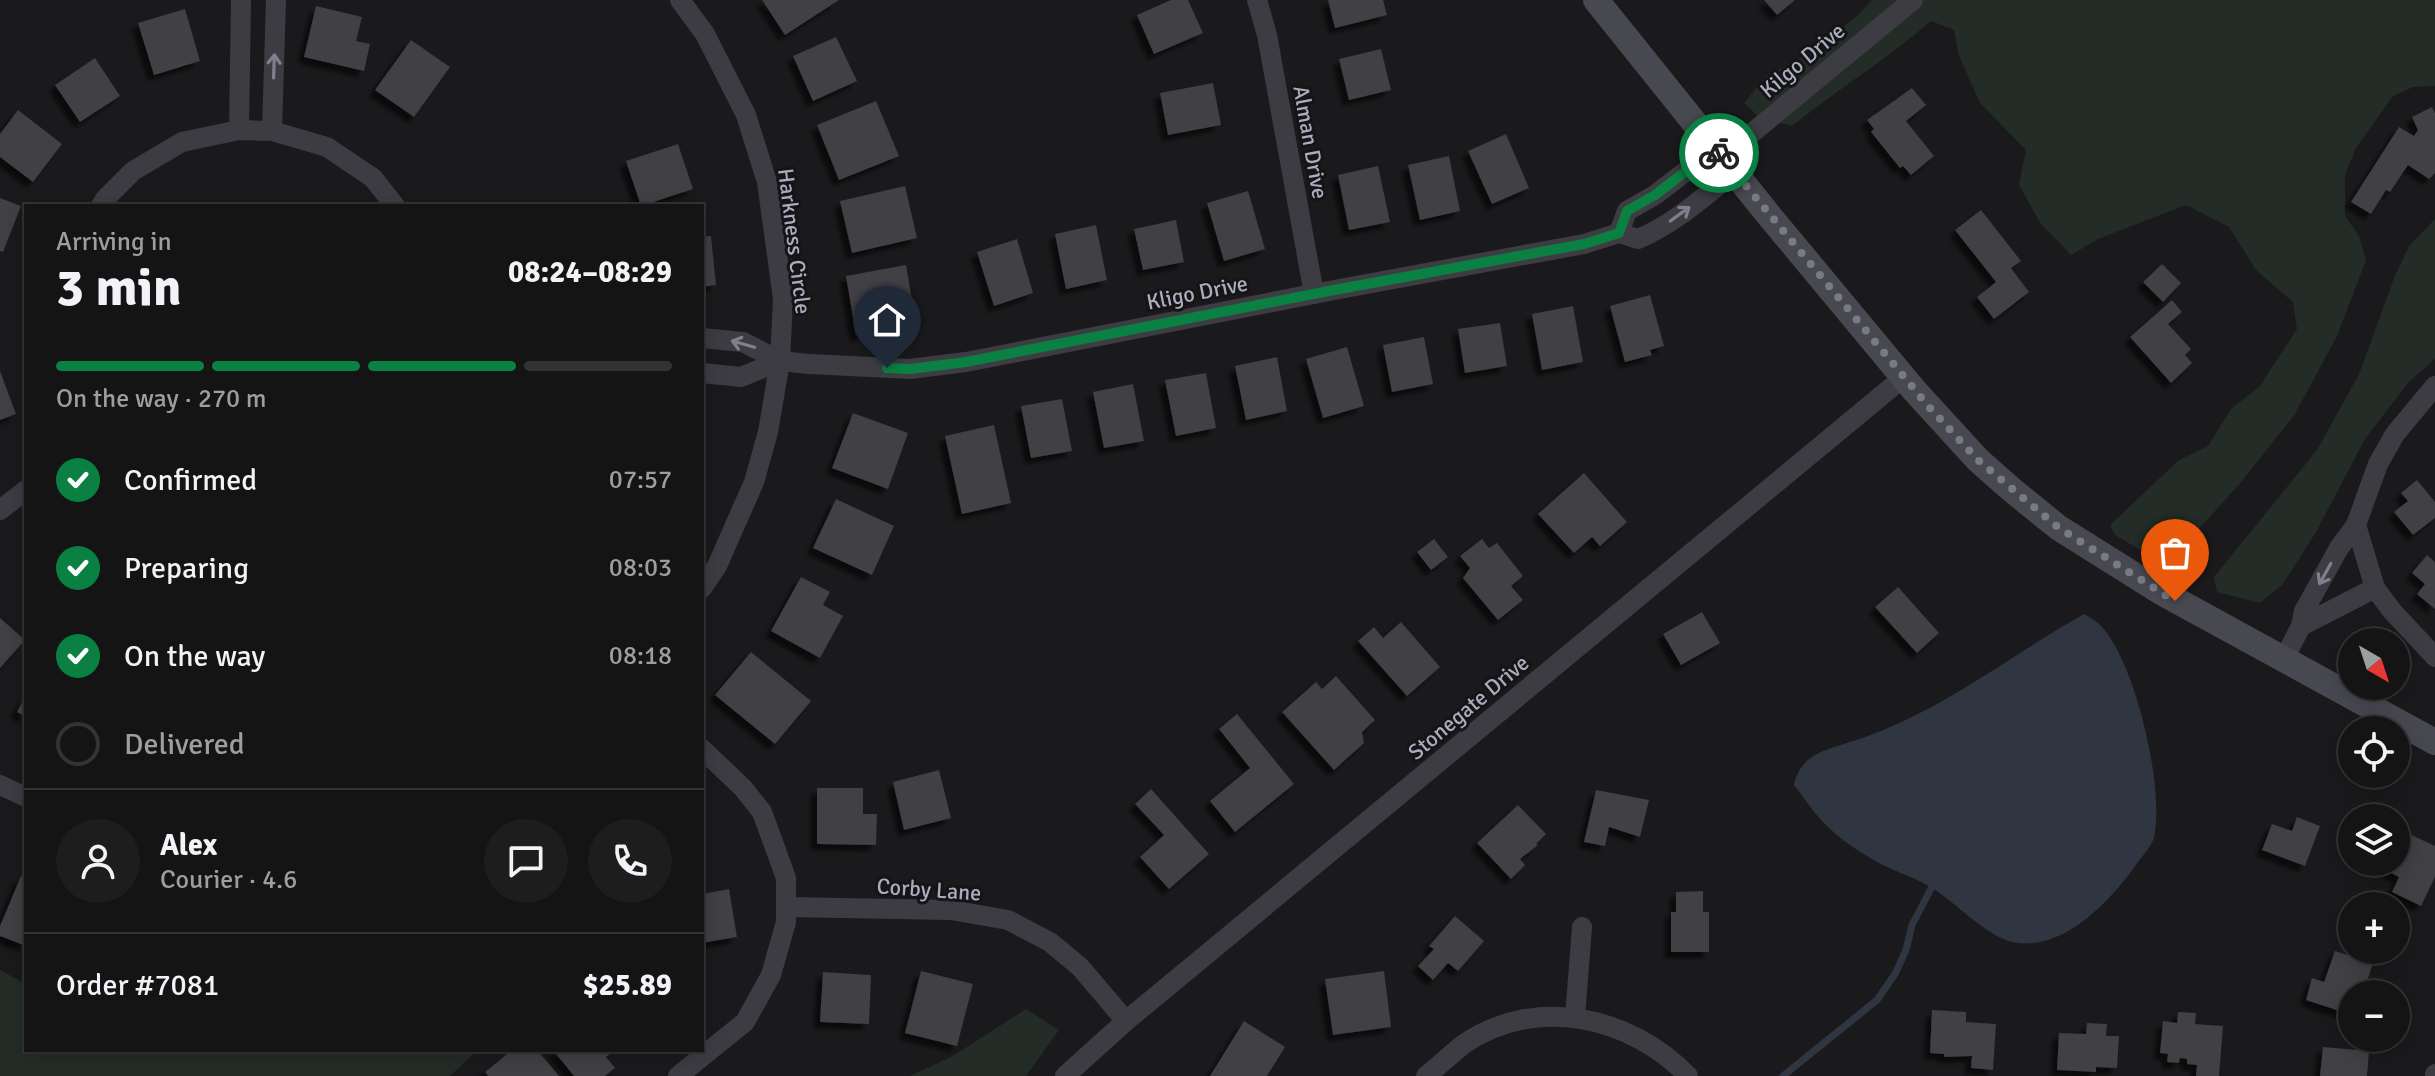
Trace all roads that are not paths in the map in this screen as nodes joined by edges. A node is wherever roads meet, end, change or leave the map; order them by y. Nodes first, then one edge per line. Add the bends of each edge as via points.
1 (241, 0) edge
2 (276, 0) edge
3 (680, 0) edge
4 (1257, 0) edge
5 (1596, 0) edge
6 (1913, 0) edge
7 (239, 130) junction
8 (272, 131) junction
9 (1724, 159) junction
10 (102, 204) edge
11 (393, 204) edge
12 (1619, 233) junction
13 (1314, 294) junction
14 (704, 338) edge
15 (780, 361) junction
16 (704, 373) edge
17 (1904, 377) junction
18 (2435, 386) edge
19 (24, 492) edge
20 (0, 510) edge
21 (2356, 525) junction
22 (704, 585) edge
23 (2375, 588) junction
24 (2301, 626) junction
25 (2435, 657) edge
26 (2284, 659) junction
27 (2435, 742) edge
28 (704, 751) edge
29 (0, 785) edge
30 (24, 796) edge
31 (786, 907) junction
32 (1582, 927) dead end
33 (1575, 1017) junction
34 (1126, 1021) junction
35 (678, 1076) edge
36 (1065, 1076) edge
37 (1426, 1076) edge
38 (1688, 1076) edge

1 - 7 street
8 -> 2 street
3 - 15 street, Harkness Circle via 705,34 746,115 767,182 783,299
4 - 13 street, Alman Drive
5 - 9 street
6 - 9 street, Kilgo Drive
7 - 8 street
7 - 10 street via 182,142 133,171
8 - 11 street via 327,147 373,178
9 - 12 street via 1627,211
12 -> 9 street, Kligo Drive via 1638,239 1652,233
9 - 17 street
12 - 13 street, Kligo Drive
13 - 15 street, Kligo Drive via 966,362 910,369
15 -> 14 street, Kligo Drive via 743,342
15 - 16 street, Kligo Drive via 741,377
15 - 22 street, Harkness Circle via 754,482
17 - 26 street via 1978,460 2059,528
17 - 34 street, Stonegate Drive
18 - 21 street via 2395,434
19 - 20 street
21 - 23 street
21 -> 24 street via 2304,611
23 - 24 street
23 - 25 street
24 - 26 street
26 - 27 street
28 - 31 street via 762,812 786,878
29 - 30 street
31 - 34 street, Corby Lane via 951,910 1008,920 1050,942 1080,967
31 - 35 street via 771,975 745,1022
32 - 33 street
33 - 37 street via 1523,1020 1493,1030 1465,1044
33 - 38 street via 1626,1031
34 - 36 street, Stonegate Drive

